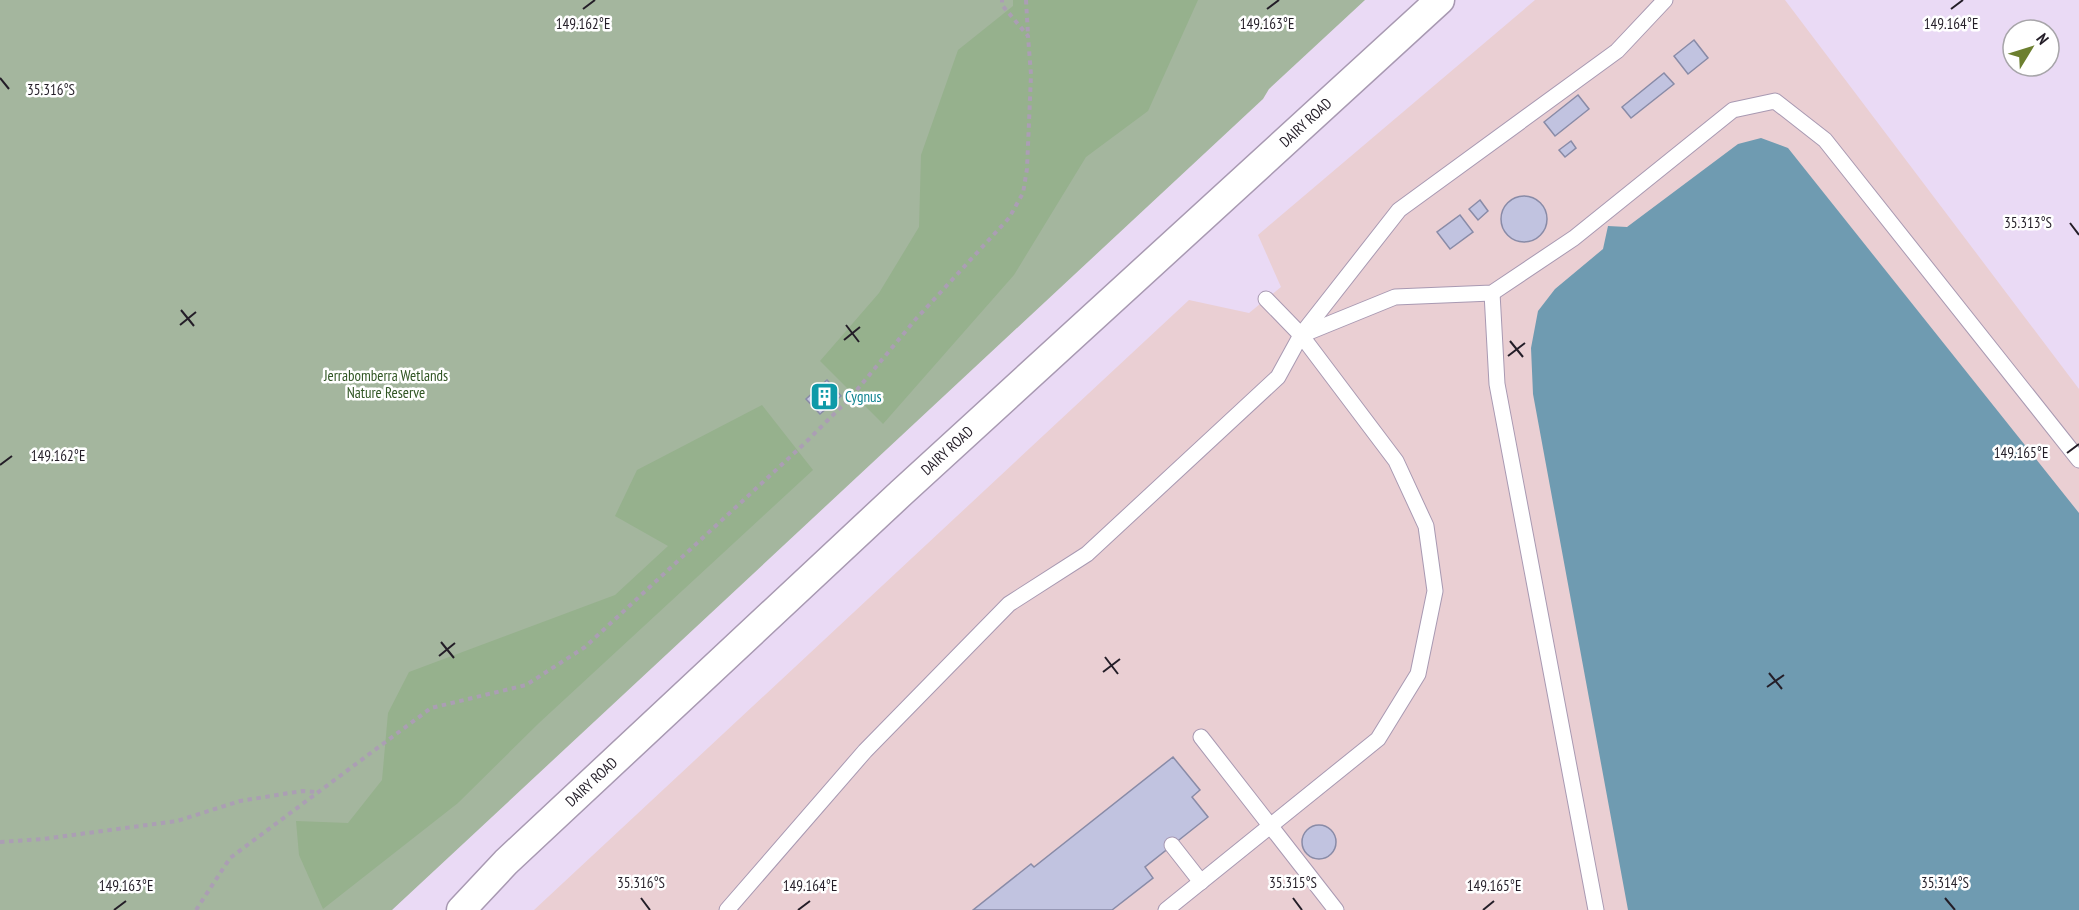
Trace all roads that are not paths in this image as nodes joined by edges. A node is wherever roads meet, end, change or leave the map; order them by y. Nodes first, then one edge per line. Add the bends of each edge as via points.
1 (1440, 0) edge
2 (1665, 0) edge
3 (1492, 293) junction
4 (1266, 299) dead end
5 (1301, 335) junction
6 (2079, 460) edge
7 (1201, 737) dead end
8 (1272, 826) junction
9 (1172, 845) dead end
10 (1201, 882) junction
11 (461, 910) edge
12 (727, 910) edge
13 (1166, 910) edge
14 (1336, 910) edge
15 (1596, 910) edge

1 - 11 street, DAIRY ROAD via 901,493 506,862
2 - 5 lane via 1617,51 1399,210
3 - 5 lane via 1395,297
3 - 6 lane via 1574,238 1733,110 1775,101 1826,140
3 - 15 lane via 1497,384
4 - 5 lane
5 - 8 lane via 1396,461 1426,526 1435,591 1418,674 1378,739
5 - 12 lane via 1278,377 1252,402 1087,554 1009,604 865,751
7 - 8 lane
8 - 10 lane
8 - 14 lane
9 - 10 lane
10 - 13 lane

